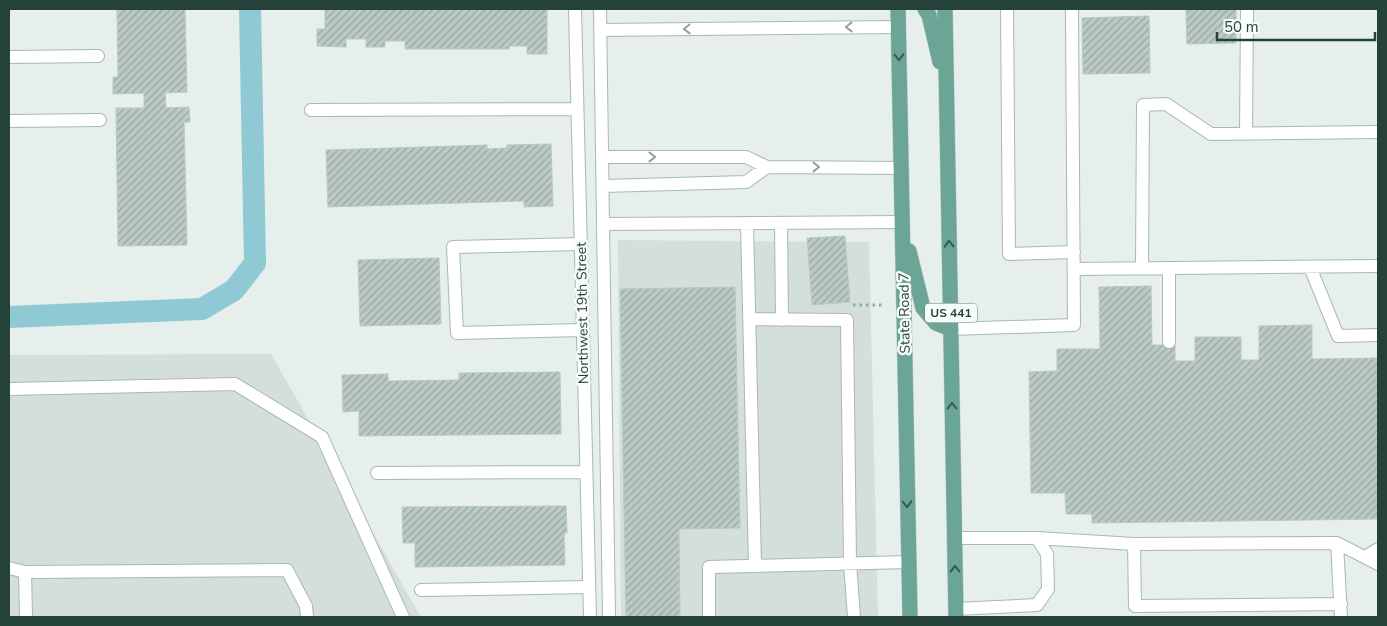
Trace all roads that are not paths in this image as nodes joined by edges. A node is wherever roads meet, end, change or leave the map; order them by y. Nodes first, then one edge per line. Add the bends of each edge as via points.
1 (575, 9) edge
2 (600, 9) edge
3 (898, 9) edge
4 (925, 9) edge
5 (945, 9) edge
6 (1007, 9) edge
7 (1072, 9) edge
8 (1248, 9) edge
9 (898, 27) junction
10 (600, 30) junction
11 (98, 56) dead end
12 (9, 57) edge
13 (946, 90) junction
14 (578, 109) junction
15 (311, 110) dead end
16 (100, 120) dead end
17 (9, 121) edge
18 (1378, 132) edge
19 (1246, 133) junction
20 (603, 157) junction
21 (767, 167) junction
22 (901, 168) junction
23 (603, 186) junction
24 (902, 222) junction
25 (747, 223) junction
26 (781, 223) junction
27 (603, 224) junction
28 (581, 244) junction
29 (1074, 252) junction
30 (1310, 266) junction
31 (1378, 266) edge
32 (1142, 268) junction
33 (1169, 268) junction
34 (1074, 269) junction
35 (749, 319) junction
36 (782, 320) junction
37 (583, 330) junction
38 (951, 330) junction
39 (1378, 335) edge
40 (1169, 342) dead end
41 (9, 389) edge
42 (586, 472) junction
43 (377, 473) dead end
44 (955, 538) junction
45 (1037, 538) junction
46 (1337, 543) junction
47 (1134, 544) junction
48 (1378, 549) edge
49 (1364, 557) junction
50 (908, 562) junction
51 (850, 564) junction
52 (1378, 564) edge
53 (755, 566) junction
54 (9, 568) edge
55 (25, 572) junction
56 (589, 588) junction
57 (420, 590) dead end
58 (1341, 604) junction
59 (956, 613) edge
60 (26, 617) edge
61 (307, 617) edge
62 (403, 617) edge
63 (590, 617) edge
64 (609, 617) edge
65 (709, 617) edge
66 (854, 617) edge
67 (910, 617) edge
68 (1341, 617) edge

1 - 14 lane, Northwest 19th Street
2 - 10 lane
3 - 9 main road, State Road 7
4 - 13 main road
5 - 13 main road, US 441
6 - 29 lane via 1009,254
7 - 29 lane
8 - 19 lane
9 -> 10 lane
9 -> 22 main road, State Road 7
10 - 20 lane
11 - 12 lane
38 -> 13 main road, US 441
14 - 15 lane
14 - 28 lane, Northwest 19th Street
16 - 17 lane
18 - 19 lane
19 - 32 lane via 1211,134 1166,104 1143,105
20 -> 21 lane via 746,157
20 - 23 lane
21 -> 22 lane
21 - 23 lane via 746,182
22 - 24 main road, State Road 7
23 - 27 lane
24 - 26 lane
24 - 38 main road via 923,308 936,323
24 -> 50 main road, State Road 7
25 - 26 lane
25 - 27 lane
25 - 35 lane
26 - 36 lane
27 - 64 lane
28 - 37 lane, Northwest 19th Street
28 - 37 lane via 452,247 457,333
29 - 34 lane
30 - 31 lane
30 - 33 lane
30 - 39 lane via 1338,336
32 - 33 lane
32 - 34 lane
33 - 40 lane
34 - 38 lane via 1074,325
35 - 36 lane
35 - 53 lane
36 - 51 lane via 847,320
37 - 42 lane, Northwest 19th Street
44 -> 38 main road, US 441
41 - 62 lane via 235,384 322,436
42 - 43 lane
42 - 56 lane, Northwest 19th Street
44 - 45 lane
59 -> 44 main road, US 441
45 - 47 lane
45 - 59 lane via 1047,554 1048,589 1037,605
46 - 47 lane
46 - 49 lane
46 - 58 lane
47 - 58 lane via 1135,606
48 - 49 lane
49 - 52 lane
50 - 51 lane
50 - 67 main road, State Road 7
51 - 53 lane
51 - 66 lane
53 - 65 lane via 709,567
54 - 55 lane
55 - 60 lane
55 - 61 lane via 286,570 306,606
56 - 57 lane
56 - 63 lane, Northwest 19th Street
58 - 68 lane

